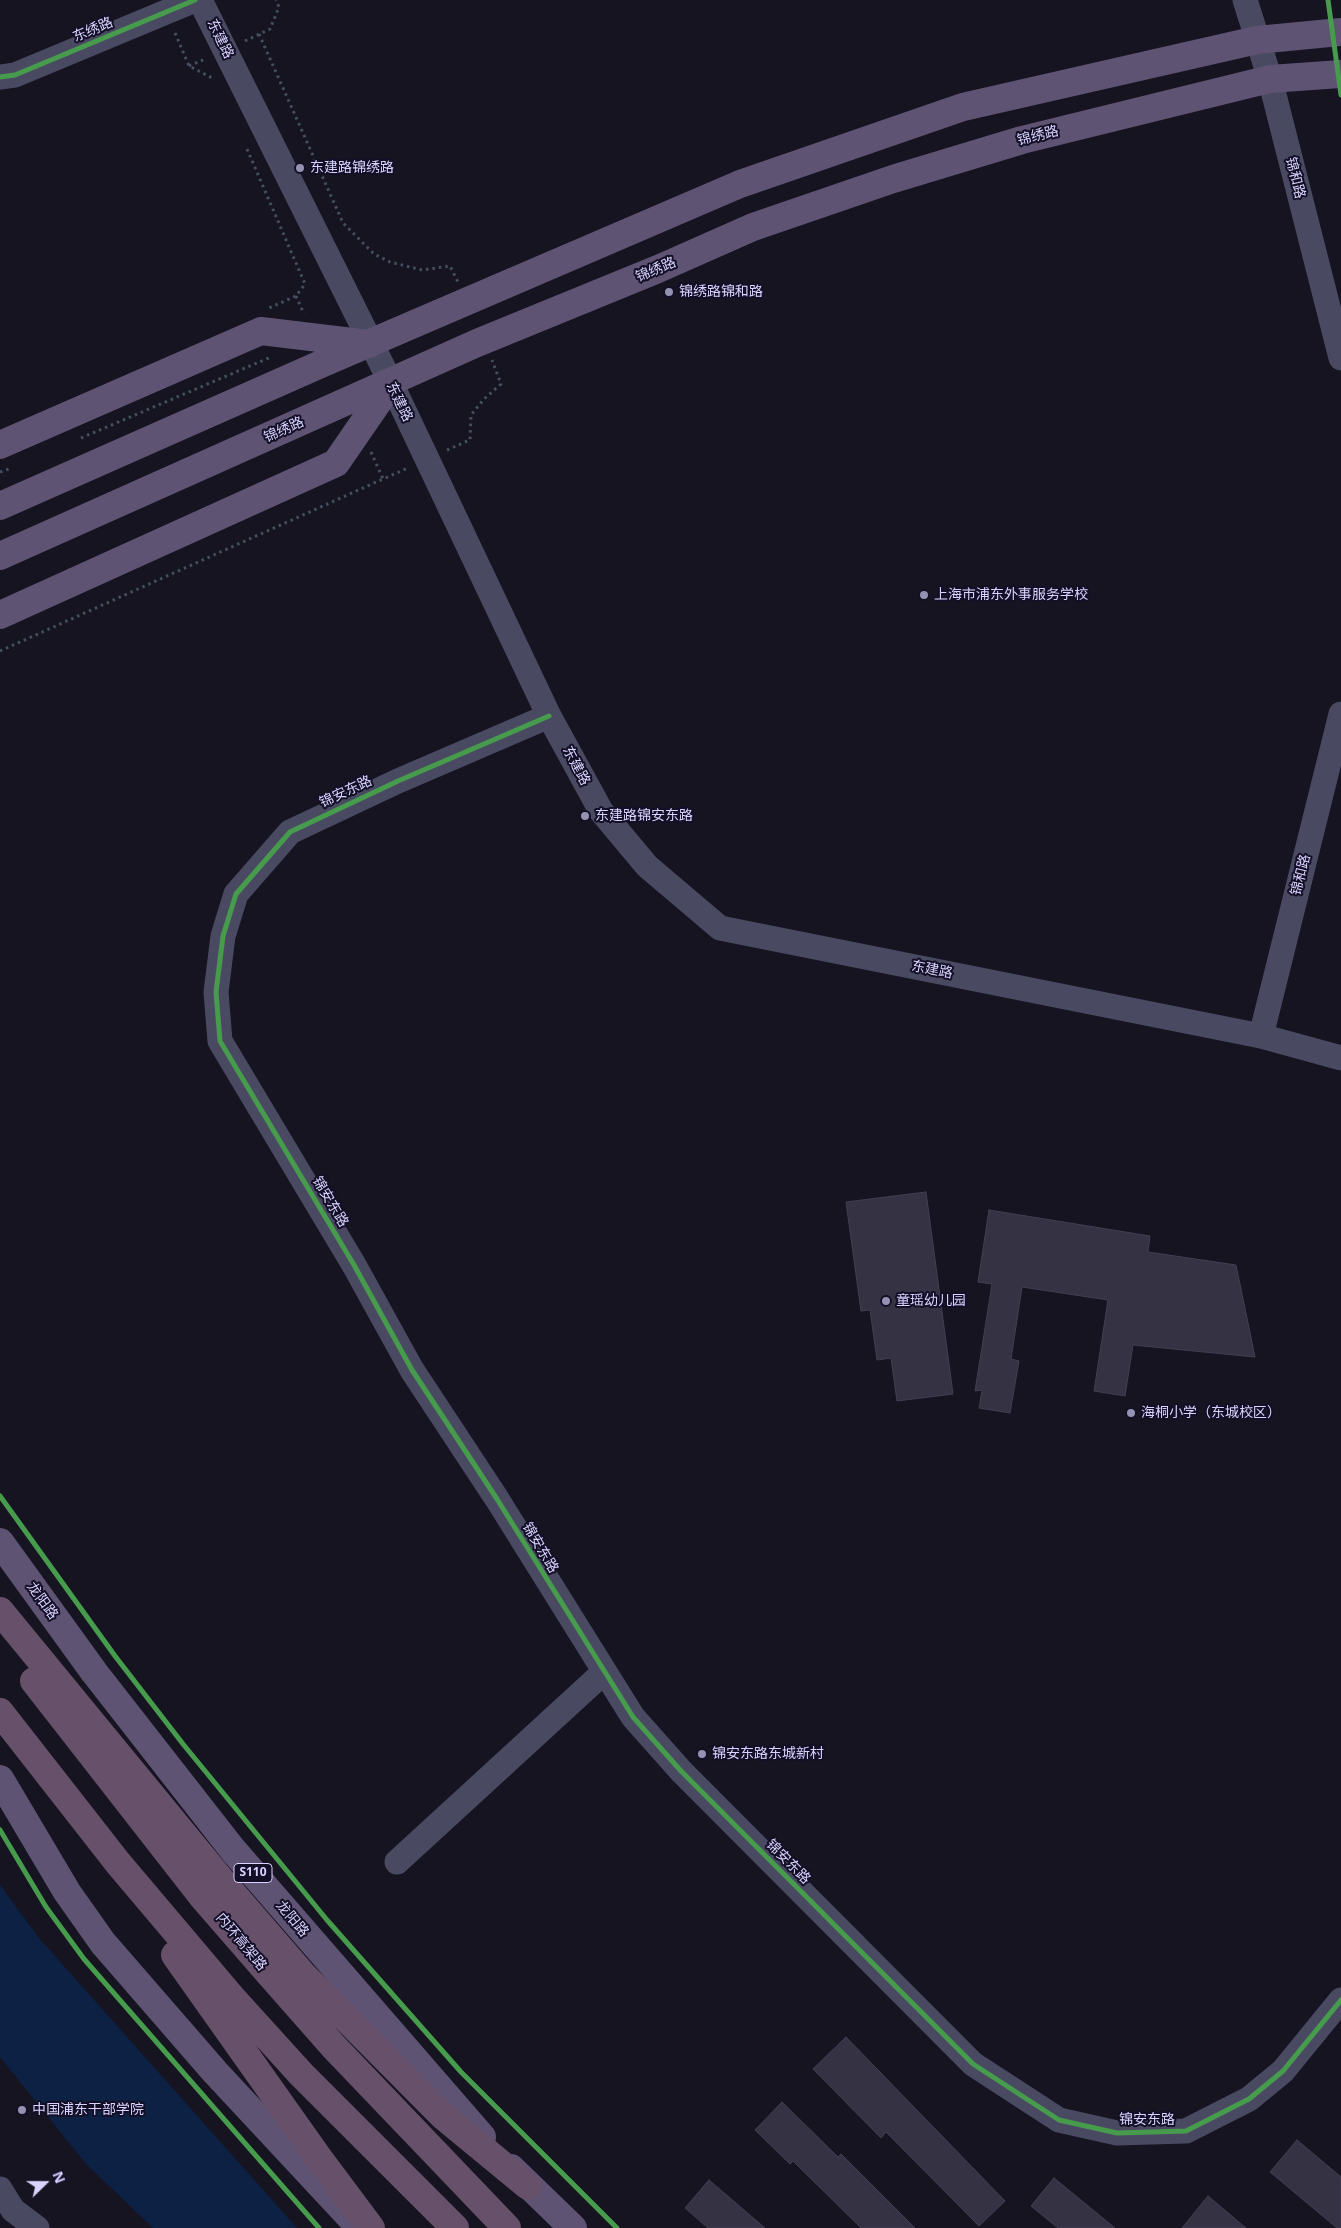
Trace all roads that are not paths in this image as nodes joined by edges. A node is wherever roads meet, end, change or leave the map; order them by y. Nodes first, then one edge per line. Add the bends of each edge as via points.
1 (195, 0) edge
2 (200, 0) edge
3 (1245, 0) edge
4 (1341, 32) edge
5 (1257, 40) junction
6 (1341, 74) edge
7 (0, 77) edge
8 (1270, 79) junction
9 (370, 344) junction
10 (1341, 358) edge
11 (390, 383) junction
12 (0, 445) edge
13 (0, 506) edge
14 (3, 555) edge
15 (0, 615) edge
16 (1341, 714) edge
17 (549, 716) junction
18 (1261, 1036) junction
19 (1341, 1058) edge
20 (0, 1542) edge
21 (0, 1611) edge
22 (0, 1634) edge
23 (604, 1673) junction
24 (0, 1712) edge
25 (0, 1779) edge
26 (69, 1801) junction
27 (396, 1862) dead end
28 (1341, 2000) edge
29 (528, 2186) junction
30 (0, 2189) edge
31 (37, 2228) edge
32 (360, 2228) edge
33 (371, 2228) edge
34 (455, 2228) edge
35 (507, 2228) edge
36 (573, 2228) edge

1 - 7 street, 东绣路 via 15,75
2 - 9 street, 东建路
3 - 5 street, 锦和路
4 - 5 main road
5 - 8 street, 锦和路
5 - 9 main road via 963,107 740,184
6 - 8 main road, 锦绣路
8 - 10 street, 锦和路
8 - 11 main road, 锦绣路 via 1022,140 893,179 753,227
9 - 11 street, 东建路
9 - 12 main road via 261,331
9 - 13 main road
11 - 14 main road, 锦绣路
11 - 15 main road via 336,462
11 - 17 street, 东建路
16 - 18 street, 锦和路
17 - 18 street, 东建路 via 601,811 647,866 720,928
17 - 23 street, 锦安东路 via 290,832 236,894 223,936 216,992 220,1041 354,1265 412,1370 498,1499
18 - 19 street, 东建路
20 - 29 main road, 龙阳路 / S110 via 94,1672 233,1850 453,2105
21 - 29 highway via 302,1974 444,2116
22 - 35 highway, 内环高架路 via 122,1795 255,1958 332,2046
23 - 27 street
23 - 28 street, 锦安东路 via 633,1717 681,1771 974,2064 1059,2120 1117,2133 1186,2132 1250,2099 1283,2071
24 - 26 highway
25 - 32 main road via 67,1892 103,1943 215,2072
26 - 33 highway via 220,2020
26 - 34 highway via 166,1923 294,2067
29 - 36 main road, 龙阳路 / S110
30 - 31 street via 13,2210

